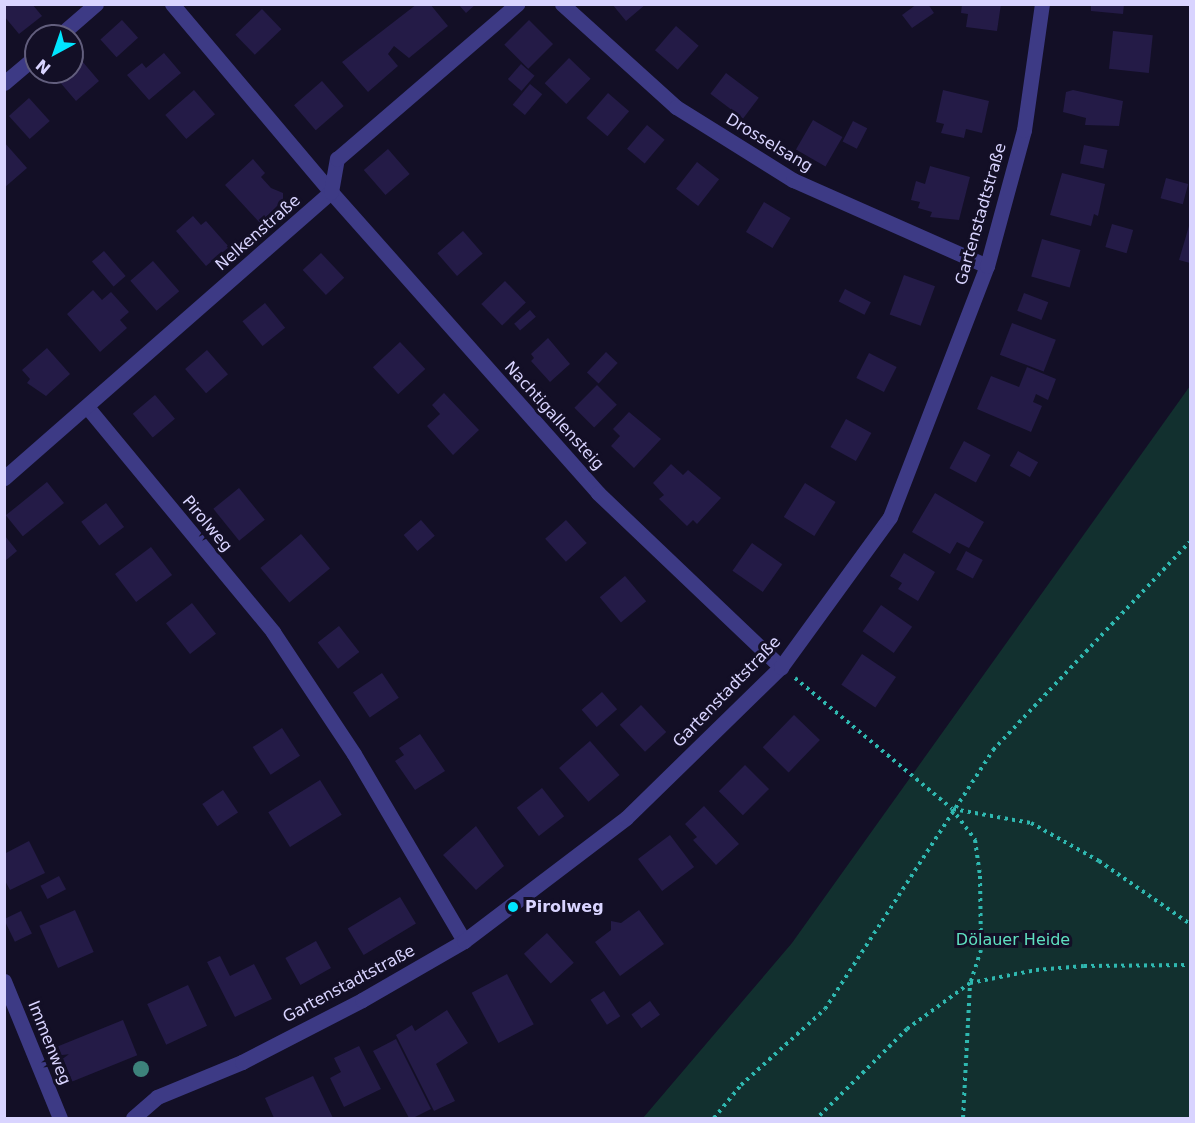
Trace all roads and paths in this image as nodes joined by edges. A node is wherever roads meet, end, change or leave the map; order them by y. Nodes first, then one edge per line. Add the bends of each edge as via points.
1 (96, 4) edge
2 (172, 4) edge
3 (517, 4) edge
4 (562, 4) edge
5 (1042, 4) edge
6 (73, 24) edge
7 (24, 66) edge
8 (4, 83) edge
9 (331, 192) junction
10 (987, 266) junction
11 (88, 408) junction
12 (4, 478) edge
13 (1191, 542) edge
14 (781, 667) junction
15 (952, 809) junction
16 (1191, 924) edge
17 (464, 941) junction
18 (1191, 965) edge
19 (4, 981) edge
20 (970, 984) junction
21 (60, 1119) edge
22 (133, 1119) edge
23 (714, 1119) edge
24 (817, 1119) edge
25 (963, 1119) edge

1 - 6 street
2 - 9 street, Nachtigallensteig
3 - 9 street via 337,159
4 - 10 street, Drosselsang via 676,107 793,180
5 - 10 street, Gartenstadtstraße via 1024,130
7 - 8 street
9 - 11 street, Nelkenstraße
9 - 14 street, Nachtigallensteig via 598,493
10 - 14 street, Gartenstadtstraße via 890,517
11 - 12 street, Nelkenstraße
11 - 17 street, Pirolweg via 273,632 354,754
13 - 15 path via 993,750
14 - 15 path
14 - 17 street, Gartenstadtstraße via 626,818
15 - 16 path via 1031,823 1099,861
15 - 20 path via 975,840 980,876 981,950
15 - 23 path via 825,1009 741,1085
17 - 22 street, Gartenstadtstraße via 242,1062 157,1097
18 - 20 path via 1036,970
19 - 21 street, Immenweg
20 - 24 path via 950,994 907,1029
20 - 25 path

